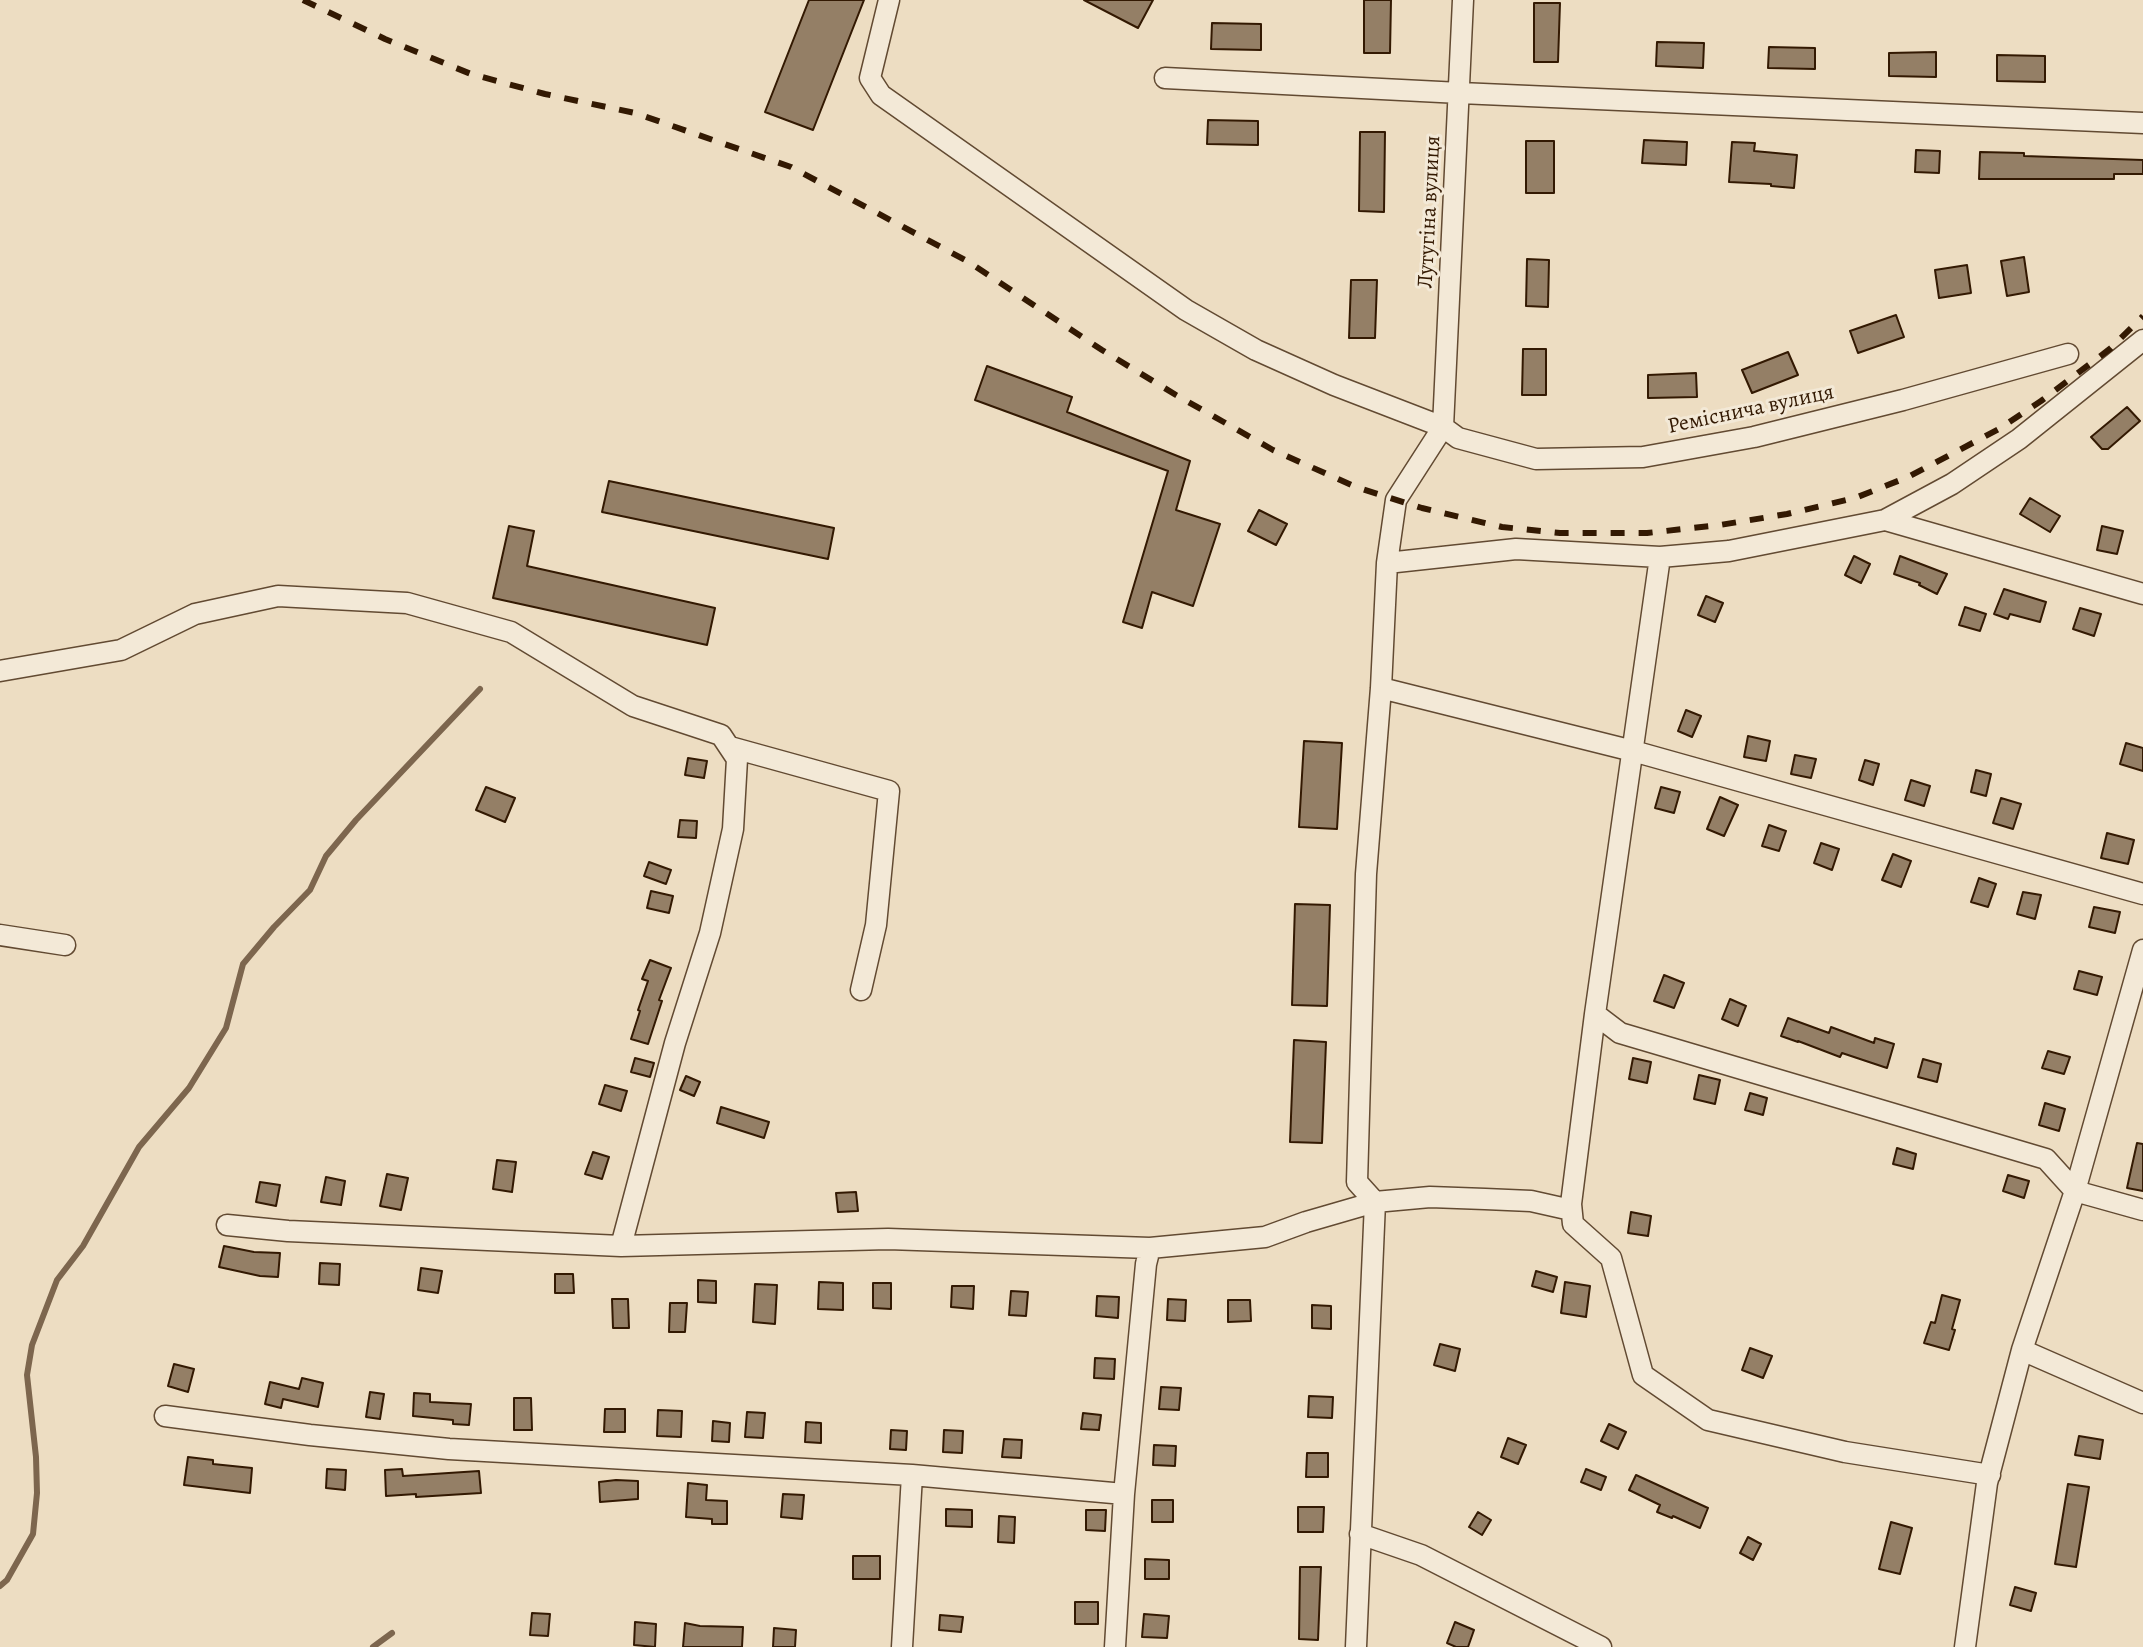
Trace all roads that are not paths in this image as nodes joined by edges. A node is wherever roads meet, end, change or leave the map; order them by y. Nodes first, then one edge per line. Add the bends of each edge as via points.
1 (889, 0) edge
2 (1463, 0) edge
3 (1165, 78) dead end
4 (1460, 93) junction
5 (2143, 123) edge
6 (2143, 340) edge
7 (2068, 354) dead end
8 (1443, 427) junction
9 (1885, 520) junction
10 (1660, 557) junction
11 (1387, 563) junction
12 (2143, 594) edge
13 (0, 671) edge
14 (1381, 688) junction
15 (730, 747) junction
16 (1633, 751) junction
17 (2143, 894) edge
18 (0, 935) edge
19 (65, 945) dead end
20 (2143, 950) edge
21 (861, 990) dead end
22 (1595, 1014) junction
23 (2075, 1191) junction
24 (1375, 1202) junction
25 (1571, 1210) junction
26 (2143, 1210) edge
27 (227, 1225) dead end
28 (621, 1246) junction
29 (1150, 1248) junction
30 (2022, 1350) junction
31 (2143, 1403) edge
32 (165, 1416) dead end
33 (912, 1475) junction
34 (1990, 1475) junction
35 (1124, 1494) junction
36 (1360, 1534) junction
37 (902, 1647) edge
38 (1115, 1647) edge
39 (1356, 1647) edge
40 (1601, 1647) edge
41 (1965, 1647) edge

1 - 8 street, Реміснича вулиця via 870,78 881,95 1186,310 1256,350
2 - 4 street, Лутугіна вулиця
3 - 4 street
4 - 5 street
4 - 8 street, Лутугіна вулиця
6 - 9 street via 2019,439
7 - 8 street, Реміснича вулиця via 1754,437 1643,457 1536,459 1458,438
8 - 11 street via 1396,500
9 - 10 street via 1729,551
9 - 12 street
10 - 11 street via 1516,549
10 - 16 street
11 - 14 street
13 - 15 street via 121,650 195,614 278,596 407,603 511,632 633,706 721,735
14 - 16 street
14 - 24 street via 1366,874 1357,1182
15 - 21 street via 889,791 876,925
15 - 28 street via 737,759 730,844
16 - 17 street
16 - 22 street
18 - 19 street
20 - 23 street
22 - 23 street via 1620,1033 2046,1159
22 - 25 street
23 - 26 street
23 - 30 street
24 - 25 street via 1485,1199
24 - 29 street via 1265,1237
24 - 36 street
25 - 34 street via 1573,1224 1611,1258 1643,1375 1708,1420 1845,1452
27 - 28 street
28 - 29 street via 888,1239
29 - 35 street
30 - 31 street
30 - 34 street
32 - 33 street via 449,1449
33 - 35 street
33 - 37 street
34 - 41 street
35 - 38 street
36 - 39 street
36 - 40 street via 1421,1555

